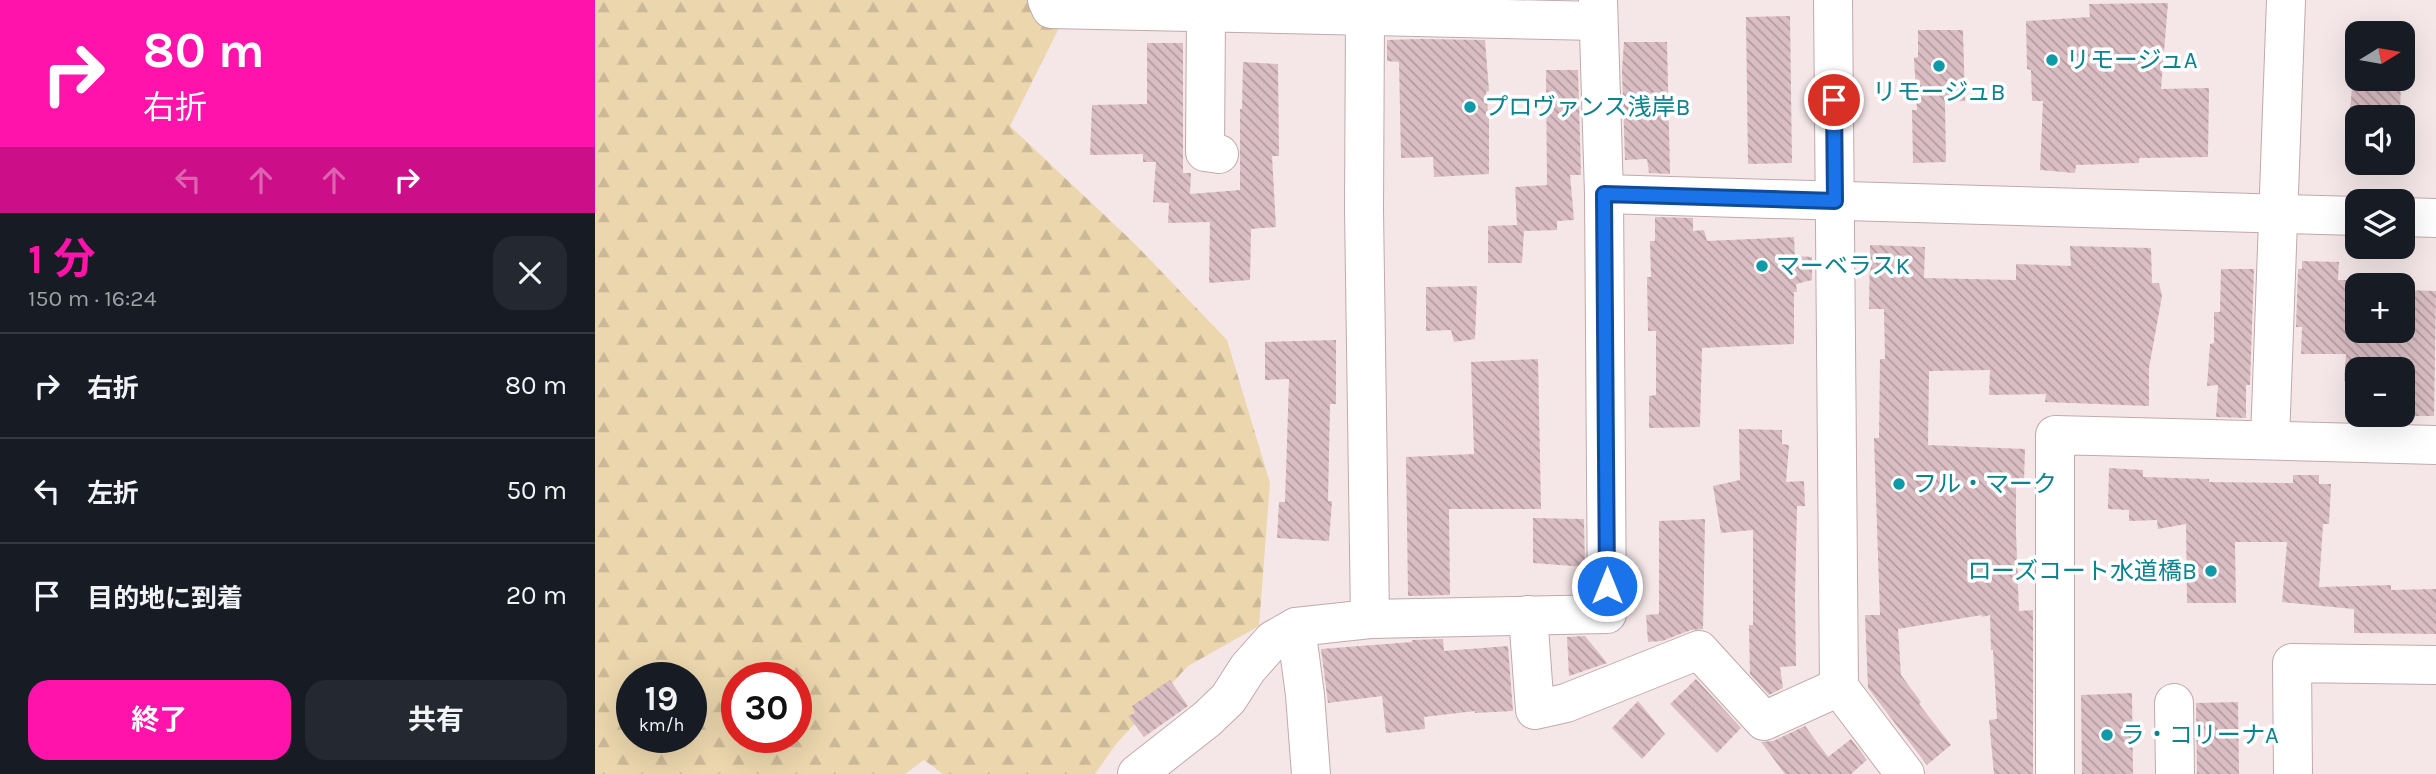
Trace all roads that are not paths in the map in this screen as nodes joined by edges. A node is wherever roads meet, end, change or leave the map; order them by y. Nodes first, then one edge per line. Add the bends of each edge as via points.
1 (1047, 0) edge
2 (1833, 0) edge
3 (2286, 0) edge
4 (1598, 10) edge
5 (1206, 13) junction
6 (1365, 17) junction
7 (1219, 154) dead end
8 (1604, 194) junction
9 (1835, 201) junction
10 (2277, 214) junction
11 (2345, 216) edge
12 (2415, 217) edge
13 (2436, 218) edge
14 (2270, 440) junction
15 (2436, 445) edge
16 (1528, 615) junction
17 (1370, 619) junction
18 (1296, 627) junction
19 (2436, 665) edge
20 (1839, 687) junction
21 (2174, 704) dead end
22 (1137, 774) edge
23 (1311, 774) edge
24 (1905, 774) edge
25 (2055, 774) edge
26 (2175, 774) edge
27 (2293, 774) edge

1 - 5 street via 1051,9
2 - 9 street
3 - 10 street
4 - 6 street
4 - 8 street
5 - 6 street
5 - 7 street via 1205,152
6 - 17 street
8 - 9 street
8 - 16 street via 1607,614
9 - 10 street
9 - 20 street
10 - 11 street
10 - 14 street
12 - 13 street
14 - 15 street
14 - 25 street via 2055,435
16 - 17 street
16 - 20 street via 1535,710 1566,703 1699,650 1765,721
17 - 18 street
18 - 22 street via 1273,640 1207,719
18 - 23 street
19 - 27 street via 2292,663
20 - 24 street
21 - 26 street

